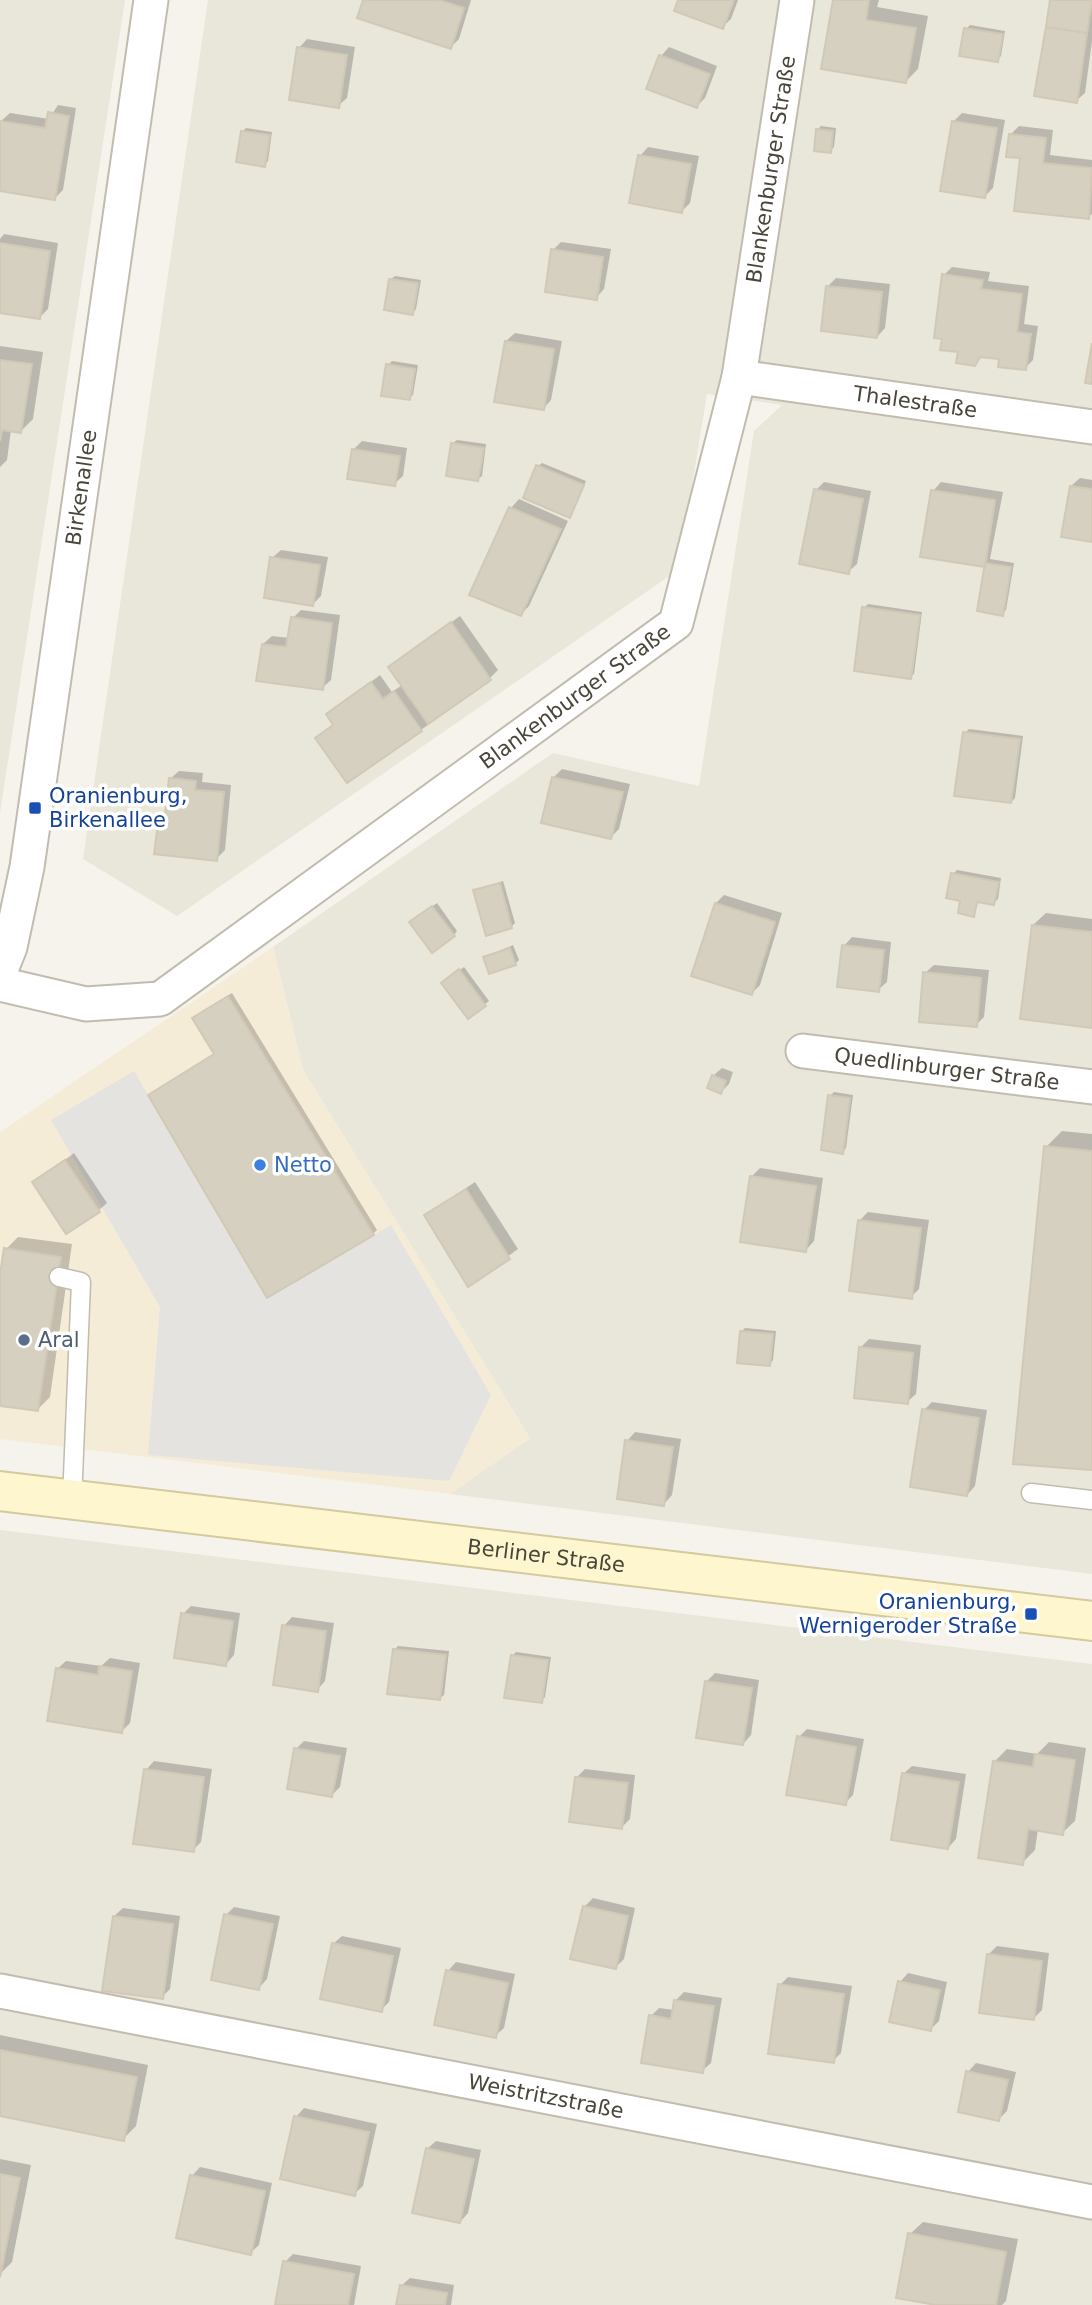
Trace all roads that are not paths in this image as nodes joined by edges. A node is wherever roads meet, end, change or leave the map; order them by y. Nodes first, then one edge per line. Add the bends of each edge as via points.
1 (151, 0) edge
2 (797, 0) edge
3 (738, 377) junction
4 (1092, 427) edge
5 (0, 972) edge
6 (0, 984) edge
7 (803, 1051) dead end
8 (1092, 1087) edge
9 (59, 1278) dead end
10 (0, 1491) edge
11 (1031, 1493) dead end
12 (1092, 1500) edge
13 (72, 1501) junction
14 (1092, 1621) edge
15 (0, 1991) edge
16 (1092, 2202) edge

1 - 5 street, Birkenallee via 27,867
2 - 3 street, Blankenburger Straße
3 - 4 street, Thalestraße
3 - 6 street, Blankenburger Straße via 676,623 160,999 86,1004
7 - 8 street, Quedlinburger Straße
9 - 13 lane via 81,1282
10 - 13 main road, Berliner Straße
11 - 12 lane
13 - 14 main road, Berliner Straße
15 - 16 street, Weistritzstraße

